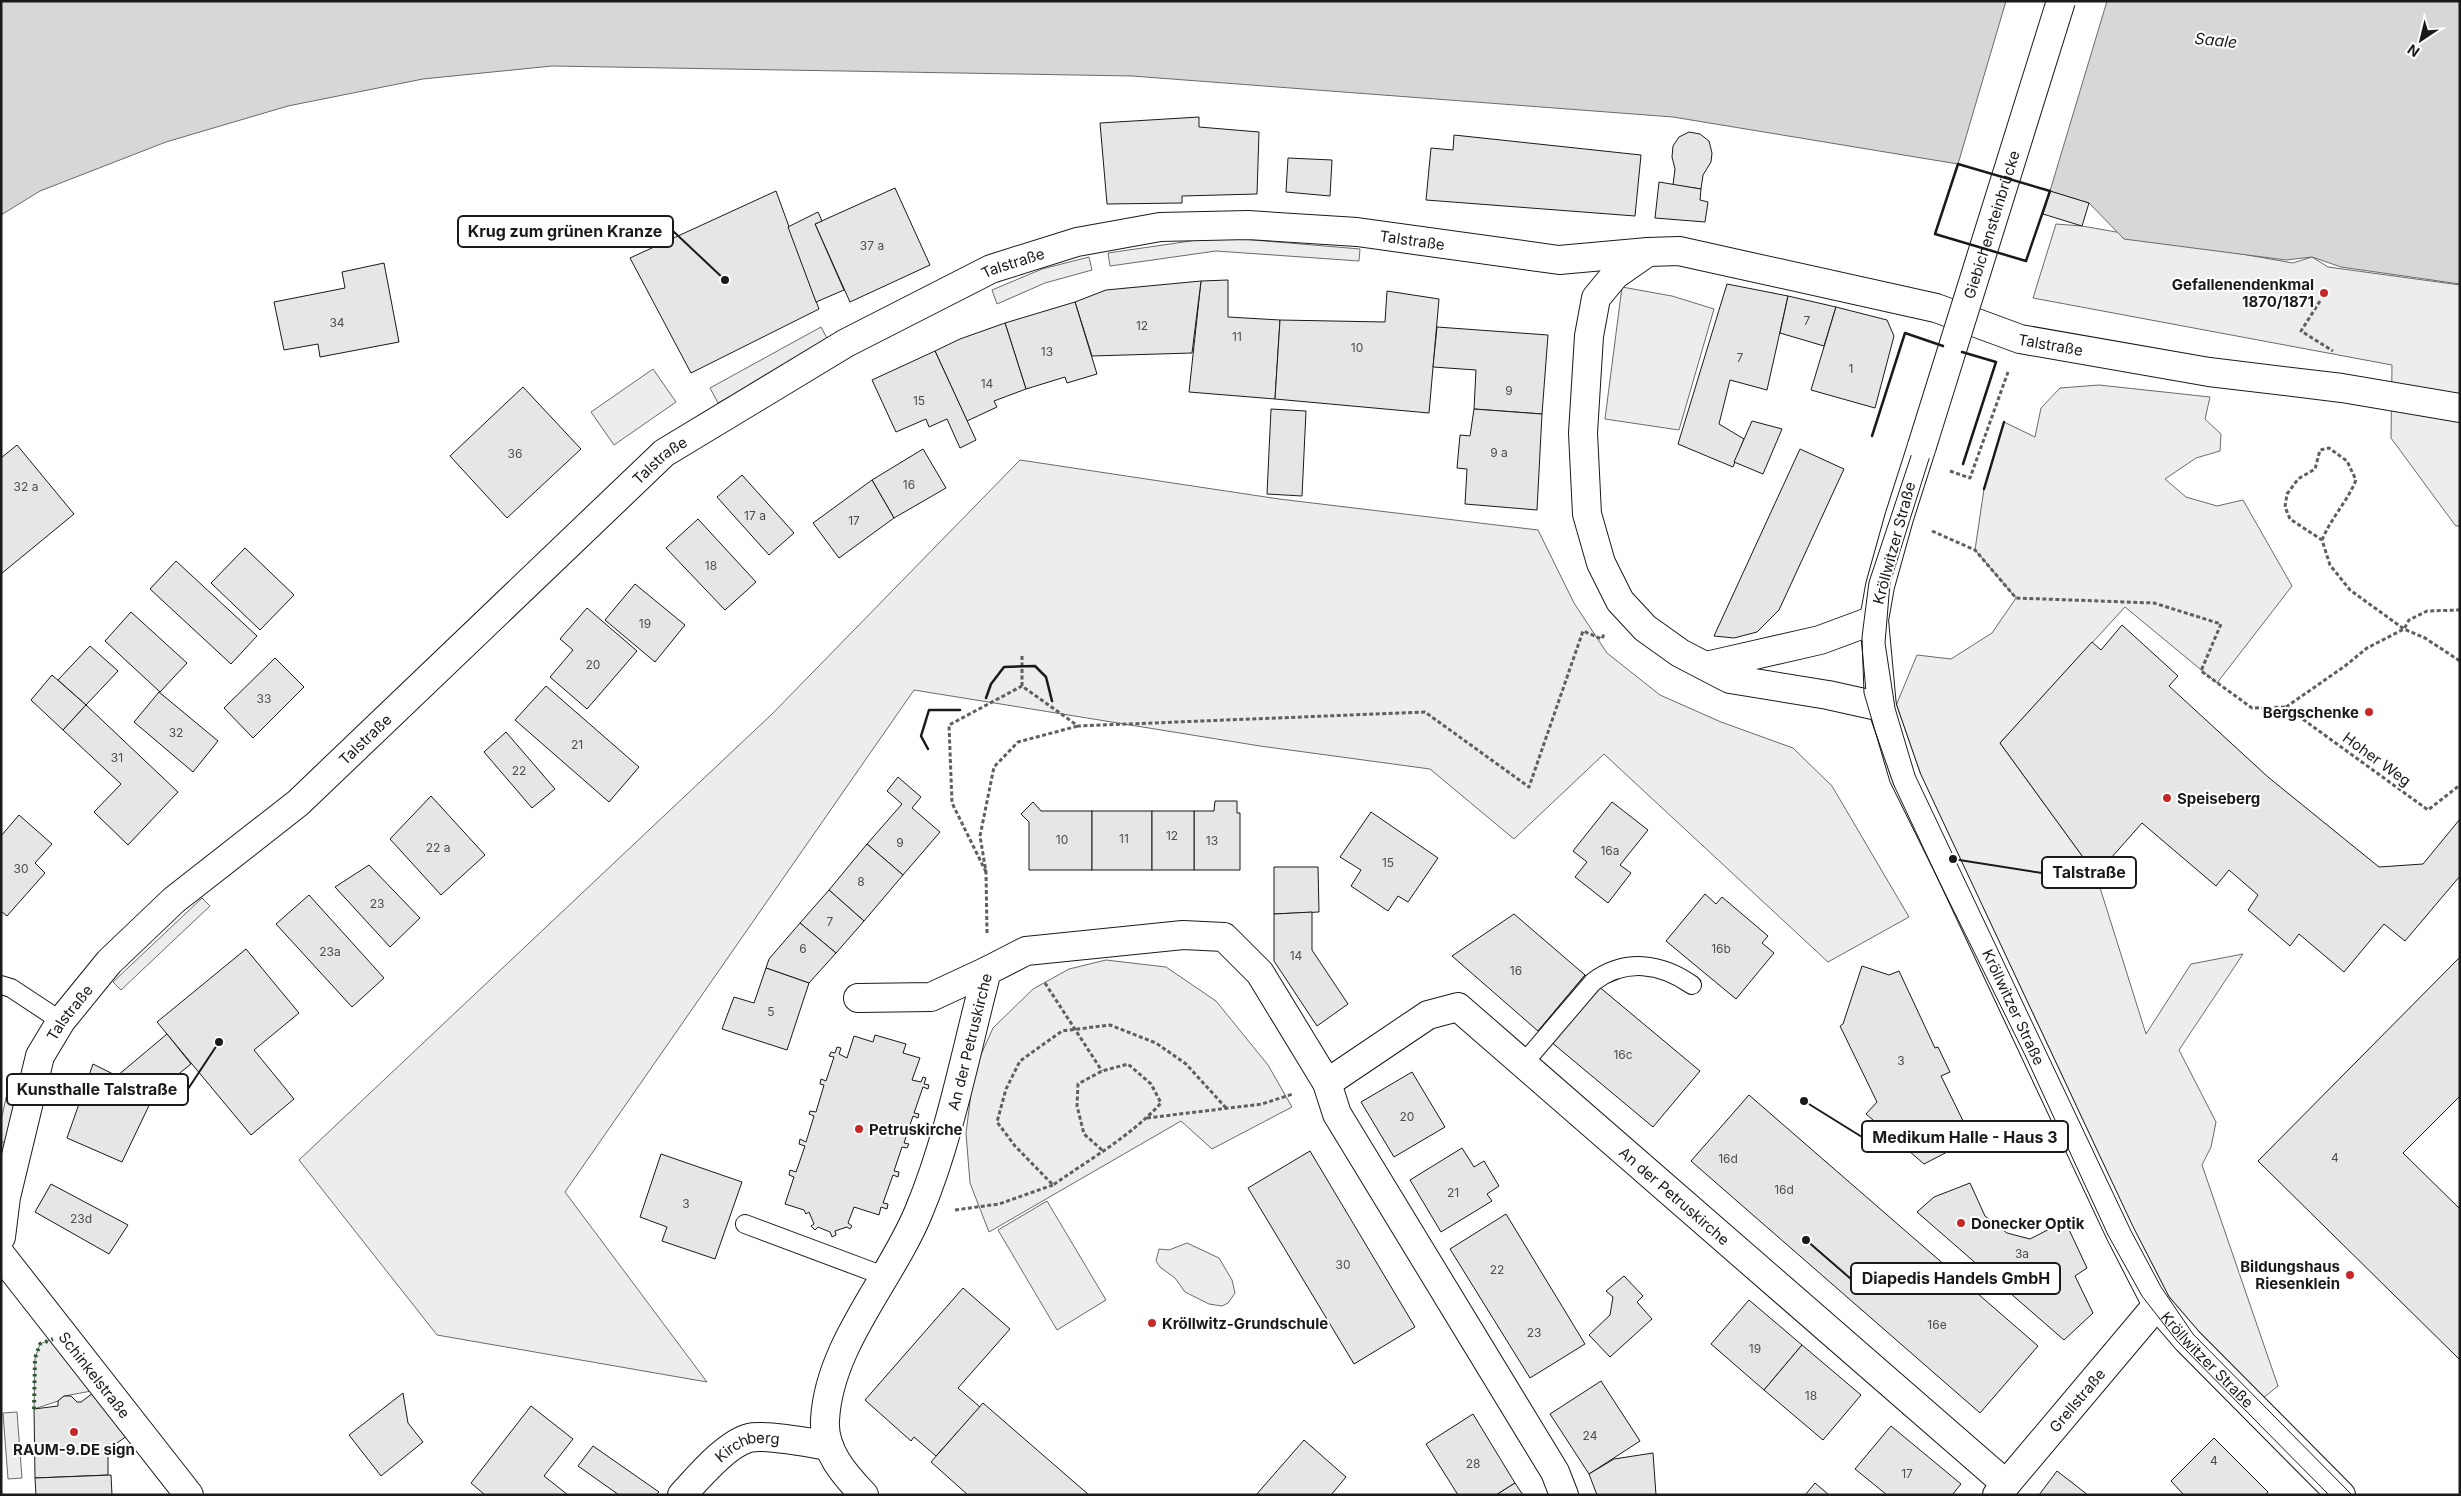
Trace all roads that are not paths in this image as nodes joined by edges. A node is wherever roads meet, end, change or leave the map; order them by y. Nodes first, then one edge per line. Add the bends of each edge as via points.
1 (2061, 1) edge
2 (1648, 252) junction
3 (2460, 408) edge
4 (1920, 453) joint
5 (1874, 620) junction
6 (1706, 666) junction
7 (1882, 708) junction
8 (987, 971) junction
9 (1, 985) edge
10 (1692, 985) dead end
11 (858, 998) dead end
12 (61, 1021) junction
13 (1523, 1064) junction
14 (1327, 1083) junction
15 (744, 1224) dead end
16 (1, 1237) edge
17 (1, 1255) edge
18 (884, 1276) junction
19 (2157, 1305) junction
20 (829, 1446) junction
21 (2001, 1489) edge
22 (189, 1495) edge
23 (682, 1495) edge
24 (864, 1495) edge
25 (1564, 1495) edge
26 (2341, 1495) edge

1 - 4 street, Giebichensteinbrücke, bridge
2 - 3 street, Talstraße via 1679,251 1936,308 2020,338 2209,372 2342,388
2 - 6 street via 1615,275 1596,298 1589,336 1583,434 1587,514 1601,563 1620,601 1645,628 1680,653
2 - 12 street, Talstraße via 1559,260 1357,232 1248,225 1170,227 1077,242 991,269 846,343 664,453 298,803 174,900 109,962
4 - 5 street, Kröllwitzer Straße via 1880,586
5 - 6 street via 1820,640
5 - 7 street, Kröllwitzer Straße
6 - 7 street via 1730,679 1828,695
7 - 19 street, Kröllwitzer Straße via 1907,779
8 - 11 street via 931,997
8 - 14 street, An der Petruskirche via 1026,951 1183,935 1224,937 1260,973
8 - 18 street, An der Petruskirche via 932,1179 918,1215
9 - 12 lane via 11,988
10 - 13 lane via 1675,973 1652,967 1626,966 1608,971 1593,982
12 - 16 street, Talstraße via 40,1056 32,1084 6,1198
13 - 14 street, An der Petruskirche via 1458,1007 1428,1015
13 - 21 street, An der Petruskirche
14 - 25 street, An der Petruskirche via 1337,1114 1555,1472
15 - 18 lane
17 - 22 street, Schinkelstraße
18 - 20 street, An der Petruskirche via 843,1352 830,1386 824,1422
19 - 21 street, Grellstraße
19 - 26 street, Kröllwitzer Straße via 2188,1342
20 - 23 street, Kirchberg via 749,1438 718,1457
20 - 24 street, An der Petruskirche via 840,1470

